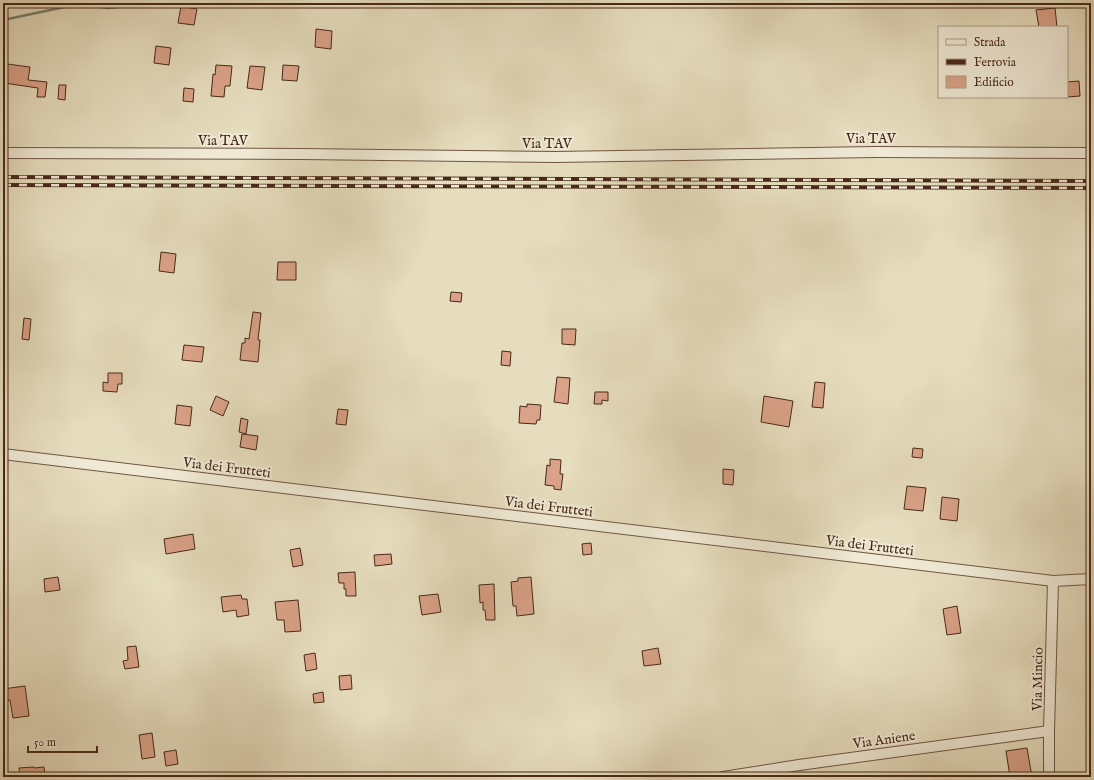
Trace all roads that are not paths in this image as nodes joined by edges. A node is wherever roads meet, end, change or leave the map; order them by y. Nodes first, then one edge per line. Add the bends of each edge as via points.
1 (1091, 152) edge
2 (3, 153) edge
3 (3, 454) edge
4 (1091, 579) edge
5 (1053, 581) junction
6 (1049, 731) junction
7 (723, 777) edge
8 (1049, 777) edge

1 - 2 street, Via TAV via 876,152 555,157
3 - 5 street, Via dei Frutteti
4 - 5 street, Via dei Frutteti
5 - 6 street, Via Mincio
6 - 7 street, Via Aniene
6 - 8 street, Via Mincio

